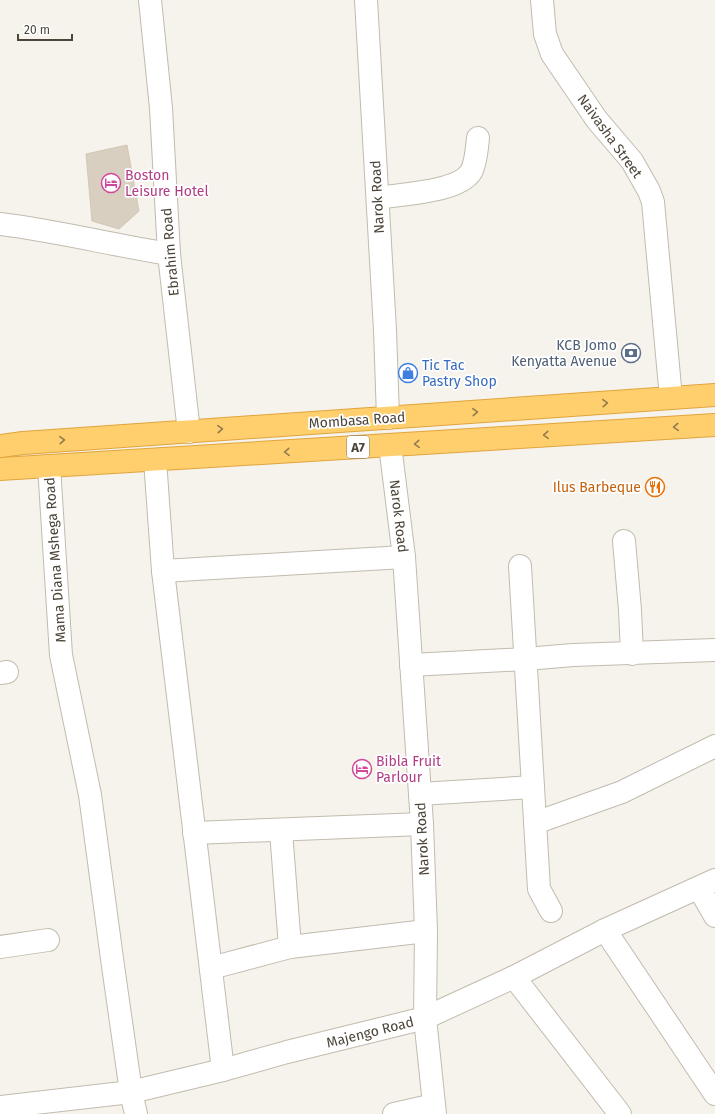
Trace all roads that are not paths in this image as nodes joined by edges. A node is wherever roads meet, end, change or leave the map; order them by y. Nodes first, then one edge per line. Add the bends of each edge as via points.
1 (150, 0) edge
2 (366, 0) edge
3 (542, 0) edge
4 (478, 138) dead end
5 (378, 198) junction
6 (0, 224) edge
7 (169, 254) junction
8 (715, 395) edge
9 (671, 398) junction
10 (443, 414) junction
11 (388, 418) junction
12 (340, 421) junction
13 (715, 425) edge
14 (189, 432) junction
15 (445, 442) junction
16 (390, 445) junction
17 (0, 446) edge
18 (343, 448) junction
19 (155, 460) junction
20 (49, 466) junction
21 (0, 469) edge
22 (624, 541) dead end
23 (404, 557) junction
24 (520, 566) dead end
25 (163, 571) junction
26 (715, 650) edge
27 (632, 654) junction
28 (526, 660) junction
29 (411, 665) junction
30 (715, 746) edge
31 (533, 787) junction
32 (420, 794) junction
33 (535, 823) junction
34 (422, 824) junction
35 (281, 831) junction
36 (194, 833) junction
37 (707, 884) edge
38 (551, 911) dead end
39 (715, 916) edge
40 (605, 930) junction
41 (426, 931) junction
42 (48, 940) dead end
43 (0, 947) edge
44 (290, 947) junction
45 (210, 968) junction
46 (514, 977) junction
47 (425, 1018) junction
48 (223, 1070) junction
49 (131, 1092) junction
50 (715, 1094) edge
51 (0, 1107) edge
52 (434, 1109) edge
53 (136, 1114) edge
54 (394, 1114) edge
55 (620, 1114) edge

1 - 7 street, Ebrahim Road via 161,108
2 - 5 street, Narok Road
3 - 9 street, Naivasha Street via 544,34 552,54 597,120 632,161 649,190
4 - 5 street via 472,170 464,181 448,188
5 - 11 street, Narok Road
6 - 7 street
7 - 14 street, Ebrahim Road
8 - 9 highway, Mombasa Road / A7
10 -> 9 highway, Mombasa Road / A7
10 - 11 highway, Mombasa Road / A7
10 - 15 highway
11 - 12 highway, Mombasa Road / A7
14 -> 12 highway, Mombasa Road / A7
12 - 18 highway
13 -> 15 highway, Mombasa Road / A7
17 -> 14 highway, Mombasa Road / A7
15 -> 16 highway, Mombasa Road / A7
16 - 18 highway, Mombasa Road / A7
16 - 23 street, Narok Road
18 -> 19 highway, Mombasa Road / A7
19 - 20 highway, Mombasa Road / A7
19 - 25 street
20 - 21 highway, Mombasa Road / A7
20 - 49 street, Mama Diana Mshega Road via 61,655 90,795
22 - 27 street
23 - 25 street
23 - 29 street, Narok Road
24 - 28 street
25 - 36 street
26 - 27 street
27 - 28 street via 573,655
28 - 29 street
28 - 31 street
29 - 32 street, Narok Road
30 - 33 street via 622,792
31 - 32 street
31 - 33 street
32 - 34 street, Narok Road
33 - 38 street via 539,889
34 - 35 street
34 - 41 street, Narok Road
35 - 36 street
35 - 44 street
36 - 45 street
37 - 39 street
37 - 40 street, Majengo Road
40 - 46 street, Majengo Road
40 - 50 street
41 - 44 street
41 - 47 street, Narok Road
42 - 43 street
44 - 45 street
45 - 48 street
46 - 47 street, Majengo Road
46 - 55 street
47 - 48 street, Majengo Road
47 - 52 street, Narok Road
48 - 49 street, Majengo Road
49 - 51 street, Majengo Road
49 - 53 street, Mama Diana Mshega Road
52 - 54 street

